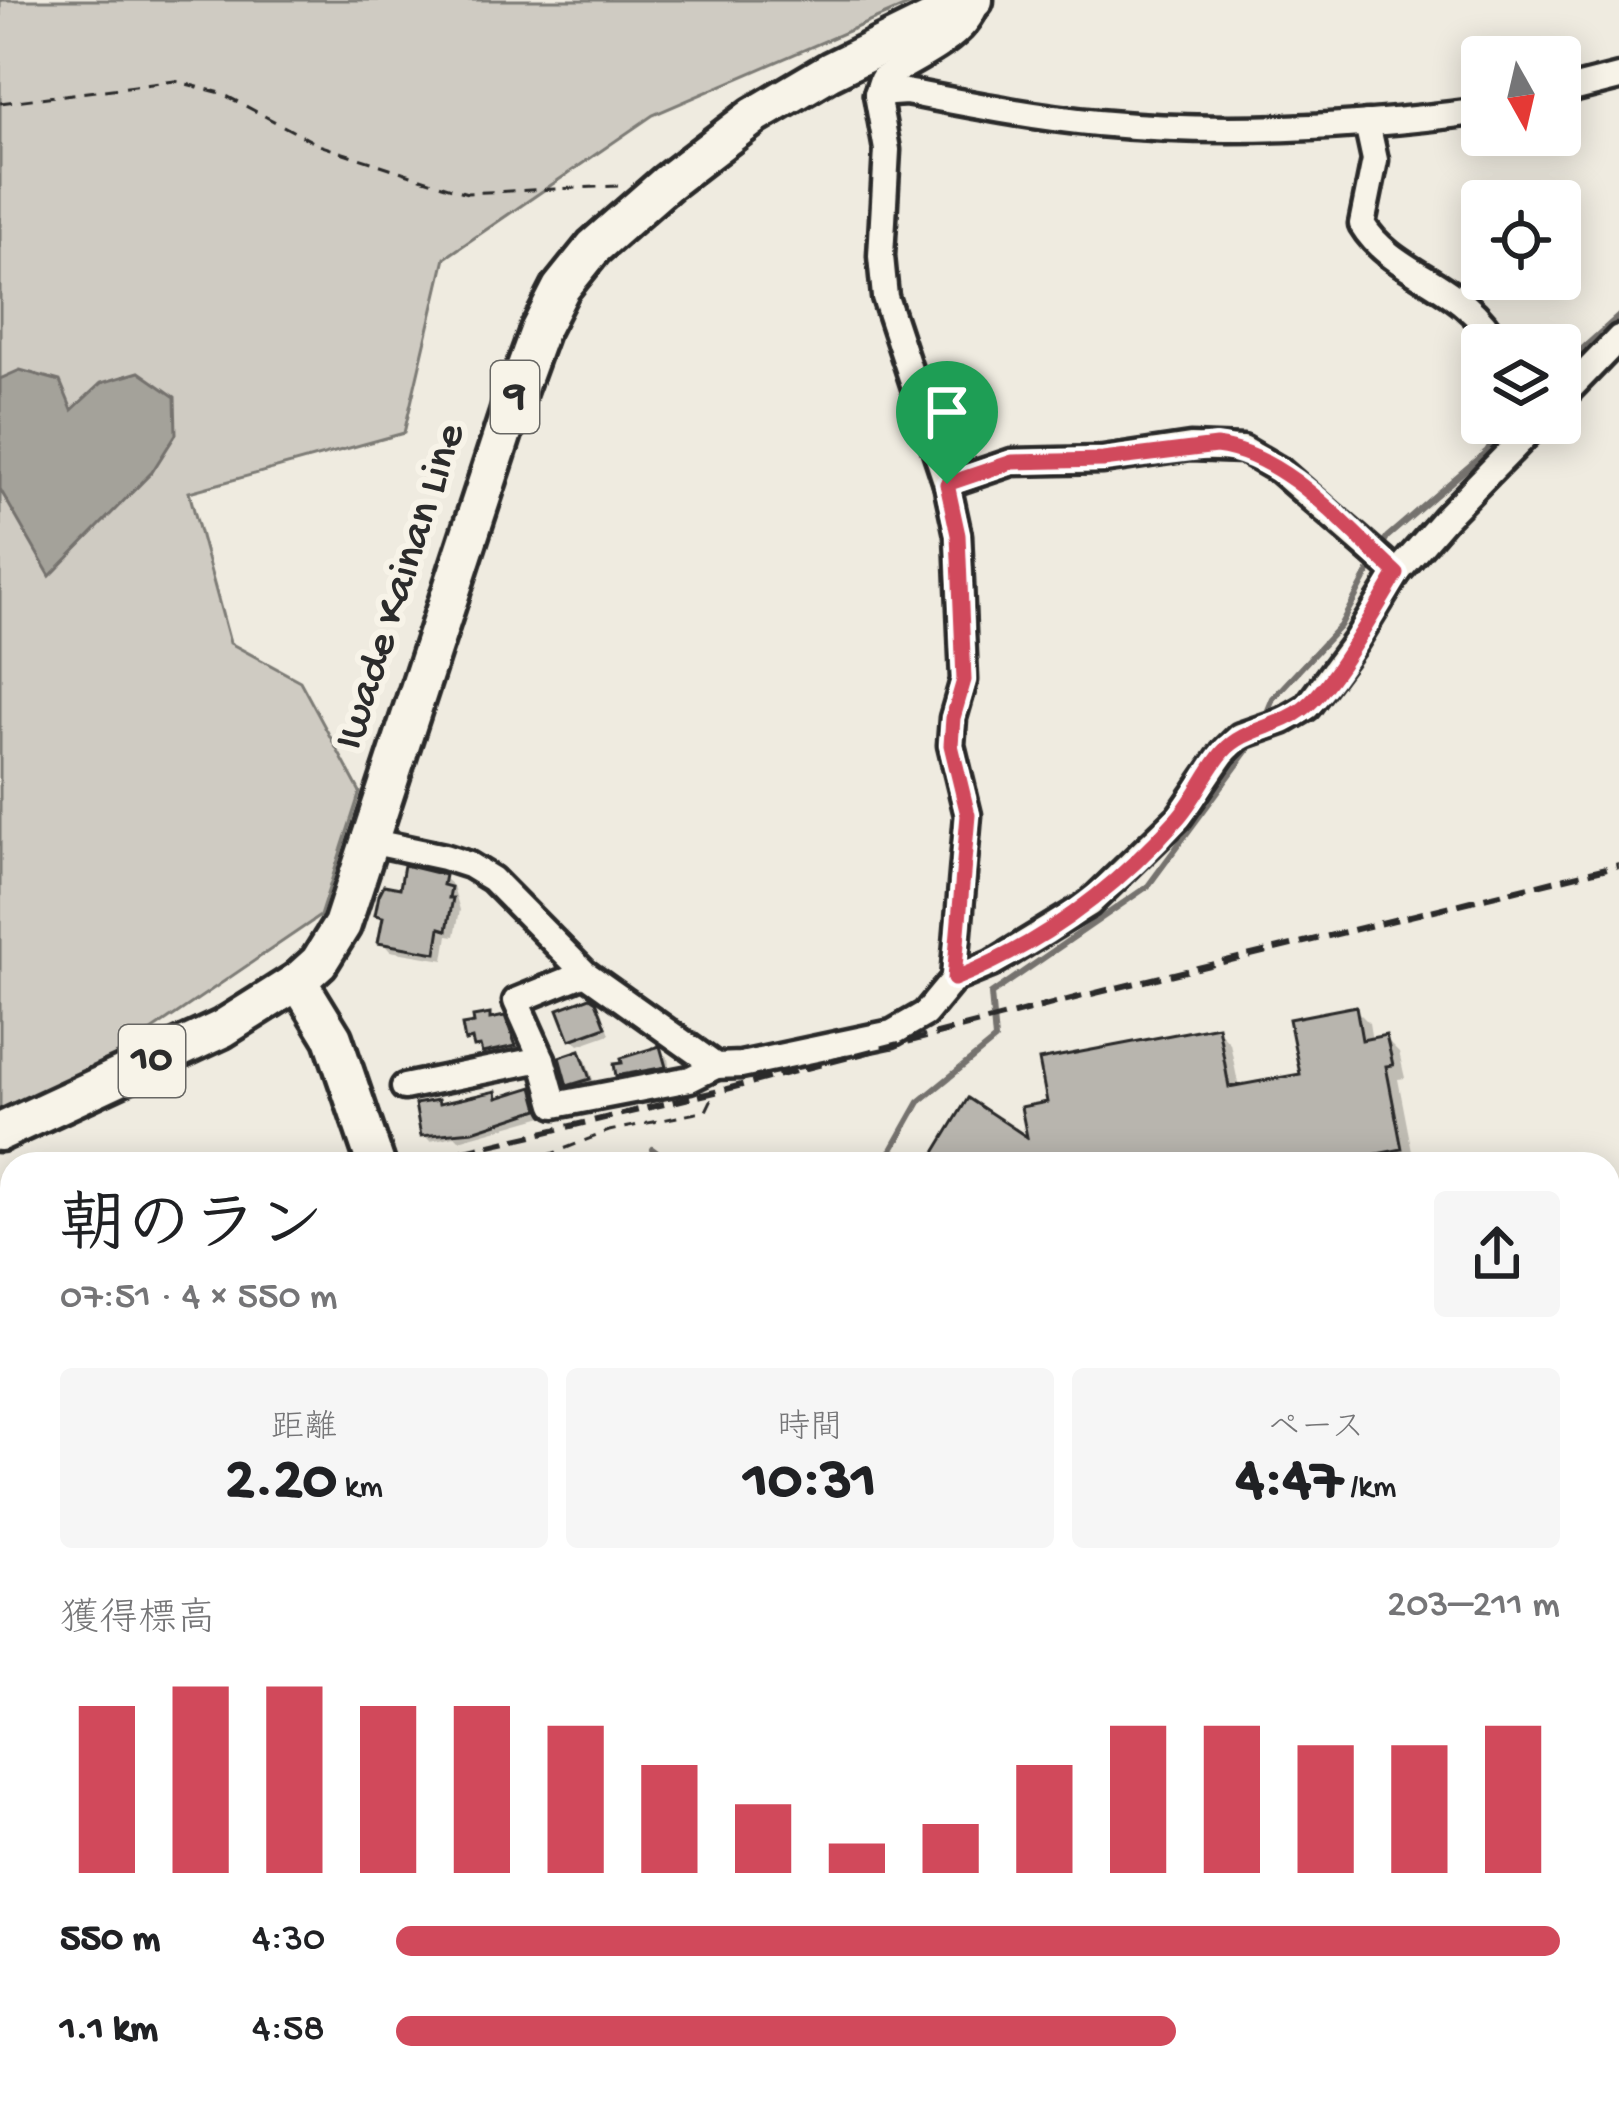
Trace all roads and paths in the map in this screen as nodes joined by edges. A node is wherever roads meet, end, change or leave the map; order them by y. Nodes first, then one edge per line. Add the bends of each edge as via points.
1 (976, 0) edge
2 (1619, 77) edge
3 (1581, 87) edge
4 (878, 94) junction
5 (0, 103) edge
6 (1461, 113) edge
7 (1367, 123) junction
8 (623, 185) dead end
9 (1485, 324) edge
10 (1619, 338) edge
11 (1581, 377) edge
12 (1517, 444) edge
13 (947, 484) junction
14 (1397, 574) junction
15 (369, 842) junction
16 (584, 973) junction
17 (954, 979) junction
18 (298, 981) junction
19 (542, 1059) junction
20 (716, 1066) junction
21 (404, 1087) dead end
22 (0, 1132) edge
23 (360, 1152) edge
24 (556, 1152) edge

1 - 4 street via 959,30 882,79
1 - 15 main road, Iwade Kainan Line / 9 via 754,116 594,247 561,288 512,405
2 - 3 street
4 - 7 street via 1132,126
4 - 13 street via 887,150 885,297
5 - 8 path via 190,82 319,145 467,193
6 - 7 street
7 - 9 street via 1375,160 1362,224 1371,240
10 - 11 street
12 - 14 street
13 - 14 street via 1012,462 1244,449 1280,470
13 - 17 street via 958,535 964,680 951,745 968,815
14 - 17 street via 1307,706 1240,736 1179,817 1089,904
15 - 16 street via 470,865
15 - 18 main road, Iwade Kainan Line / 9 via 342,925
16 - 19 street via 516,1001
16 - 20 street
17 - 20 street via 925,1013 892,1033
18 - 22 main road, 10 via 222,1029
18 - 23 main road via 314,1049
19 - 20 street via 555,1105 690,1079
19 - 21 street
20 - 24 path via 706,1111 609,1131

